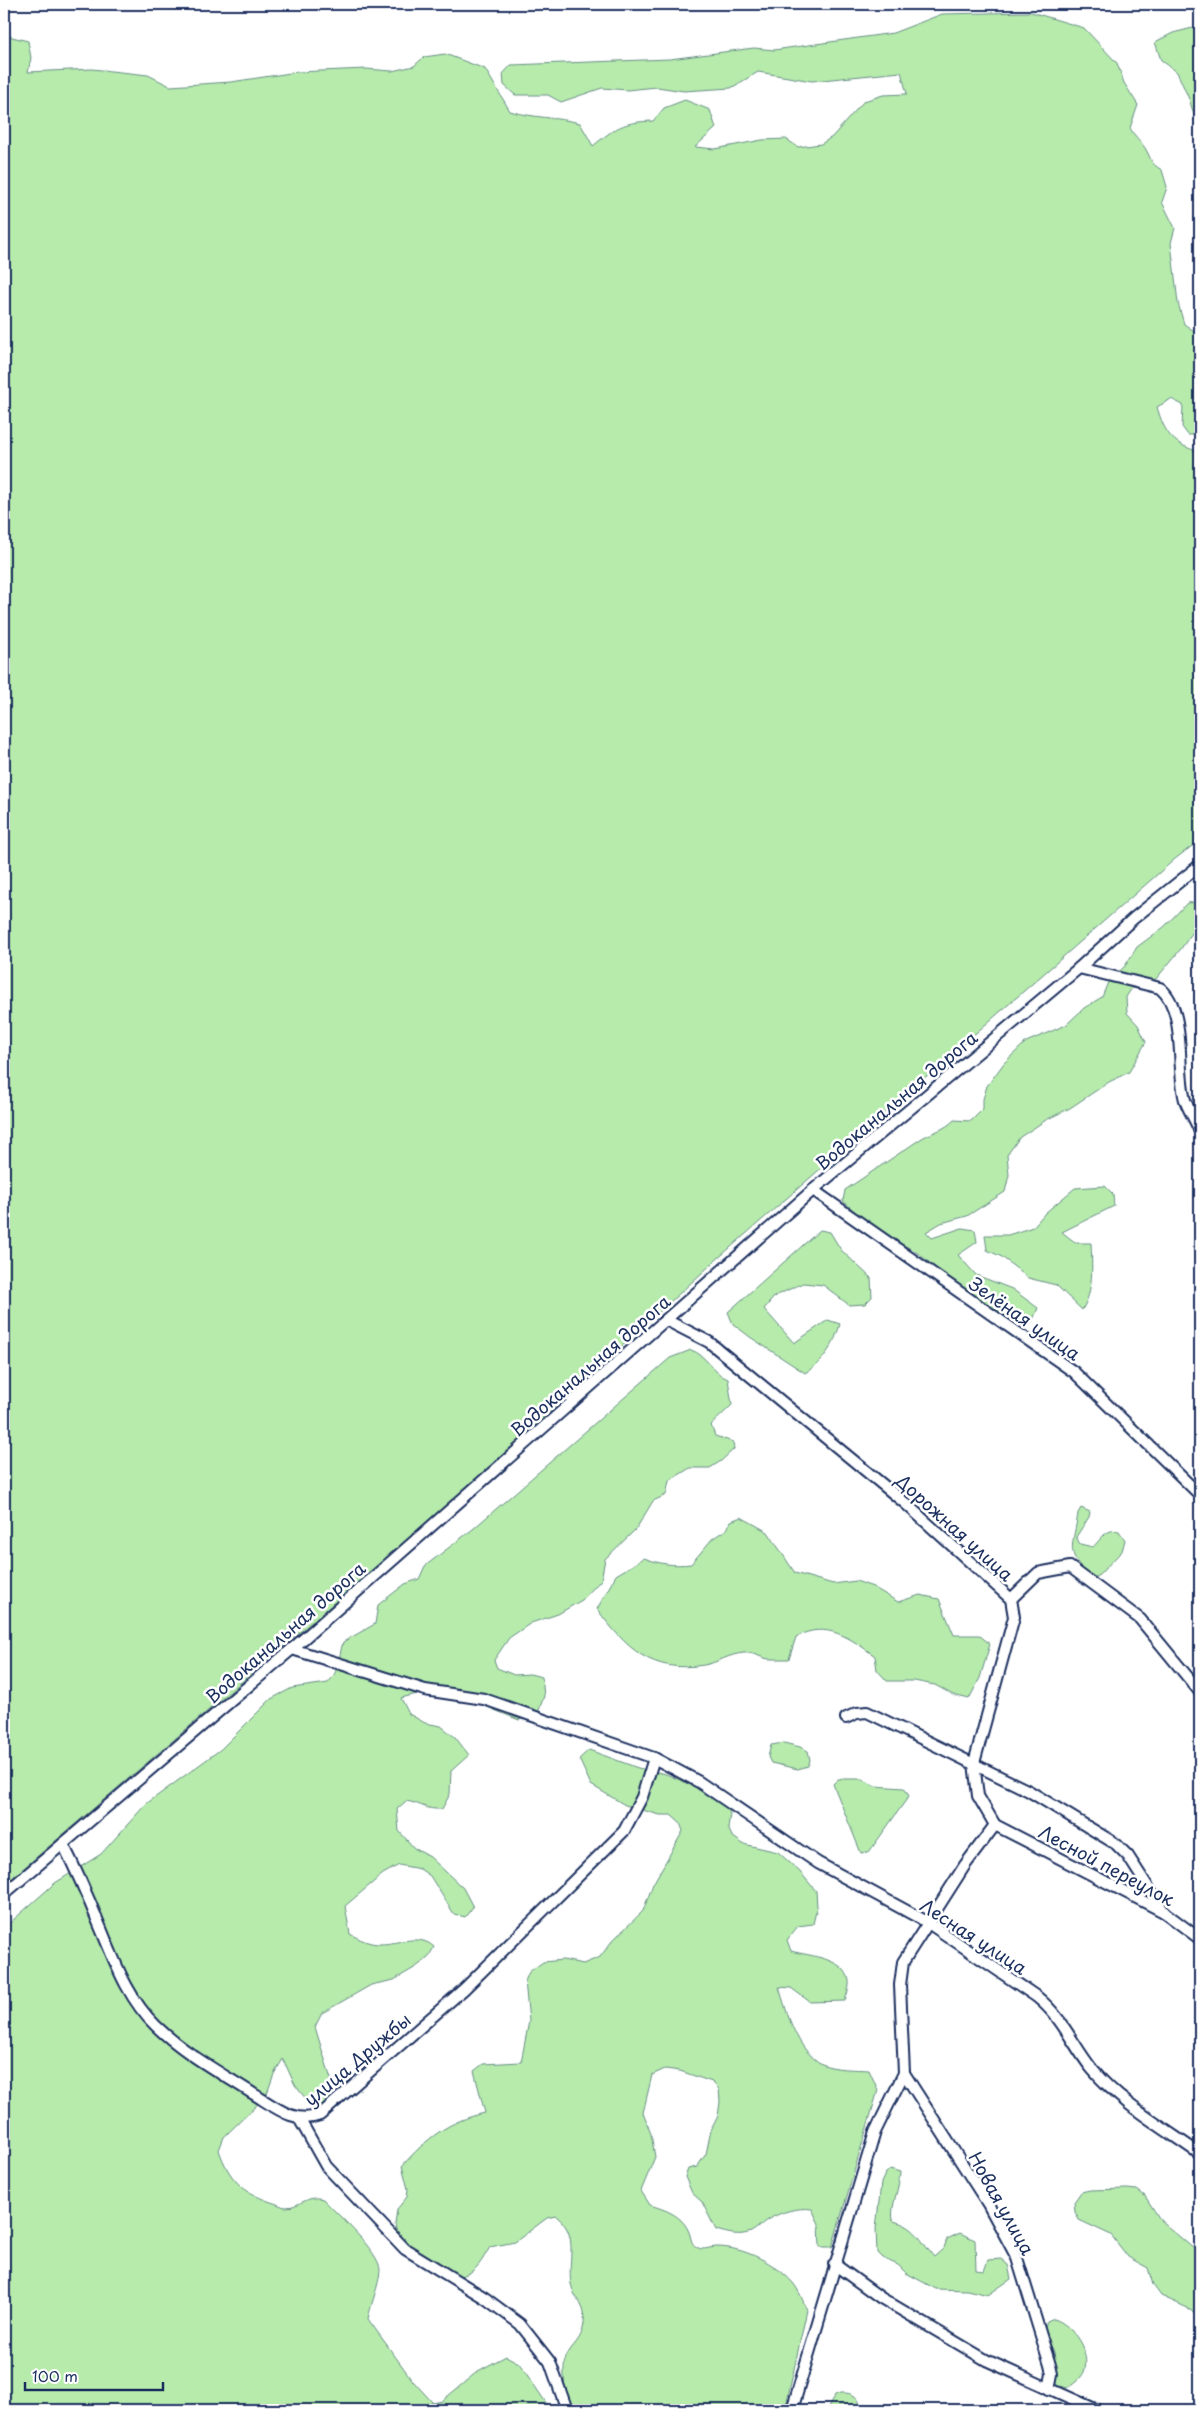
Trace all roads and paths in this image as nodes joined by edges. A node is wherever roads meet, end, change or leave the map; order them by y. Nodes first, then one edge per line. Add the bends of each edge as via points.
1 (1200, 865) edge
2 (1079, 968) junction
3 (1200, 1132) edge
4 (813, 1190) junction
5 (666, 1320) junction
6 (1200, 1495) edge
7 (1011, 1599) junction
8 (292, 1649) junction
9 (1200, 1692) edge
10 (846, 1718) dead end
11 (654, 1758) junction
12 (974, 1763) junction
13 (995, 1825) junction
14 (63, 1844) junction
15 (4, 1894) edge
16 (1164, 1912) junction
17 (927, 1922) junction
18 (1200, 1939) edge
19 (904, 2073) junction
20 (300, 2120) junction
21 (1200, 2154) edge
22 (834, 2264) junction
23 (1049, 2389) junction
24 (568, 2410) edge
25 (792, 2410) edge
26 (1097, 2410) edge

1 - 2 street, Водоканальная дорога
2 - 3 street via 1160,988 1167,994 1176,1019 1186,1100
2 - 4 street, Водоканальная дорога
4 - 5 street, Водоканальная дорога
4 - 6 street, Зелёная улица via 1074,1372
5 - 7 street, Дорожная улица via 709,1342 905,1503
5 - 8 street, Водоканальная дорога
7 - 9 street via 1038,1573 1070,1567 1140,1619
7 - 12 street, Дорожная улица via 1014,1617
8 - 11 street, Лесная улица via 425,1690 484,1699
8 - 14 street, Водоканальная дорога
10 - 12 street via 857,1712 867,1712
11 - 17 street, Лесная улица via 699,1782 818,1863
11 - 20 street, улица Дружбы via 642,1798 624,1831 464,1989 320,2115
12 - 13 street, Дорожная улица via 978,1796
12 - 16 street via 1029,1791 1116,1844 1128,1856
13 - 16 street, Лесной переулок
13 - 17 street
14 - 15 street, Водоканальная дорога
14 - 20 street, улица Дружбы via 124,1981 155,2025 192,2056
16 - 18 street, Лесной переулок
17 - 19 street via 900,1973
17 - 21 street, Лесная улица via 1053,2010 1092,2069 1111,2088
19 - 22 street via 875,2132
19 - 23 street, Новая улица via 988,2204 1017,2258 1050,2365
20 - 24 street via 326,2166 405,2249 485,2298 520,2324 550,2362
22 - 23 street via 930,2328 986,2360
22 - 25 street
23 - 26 street

